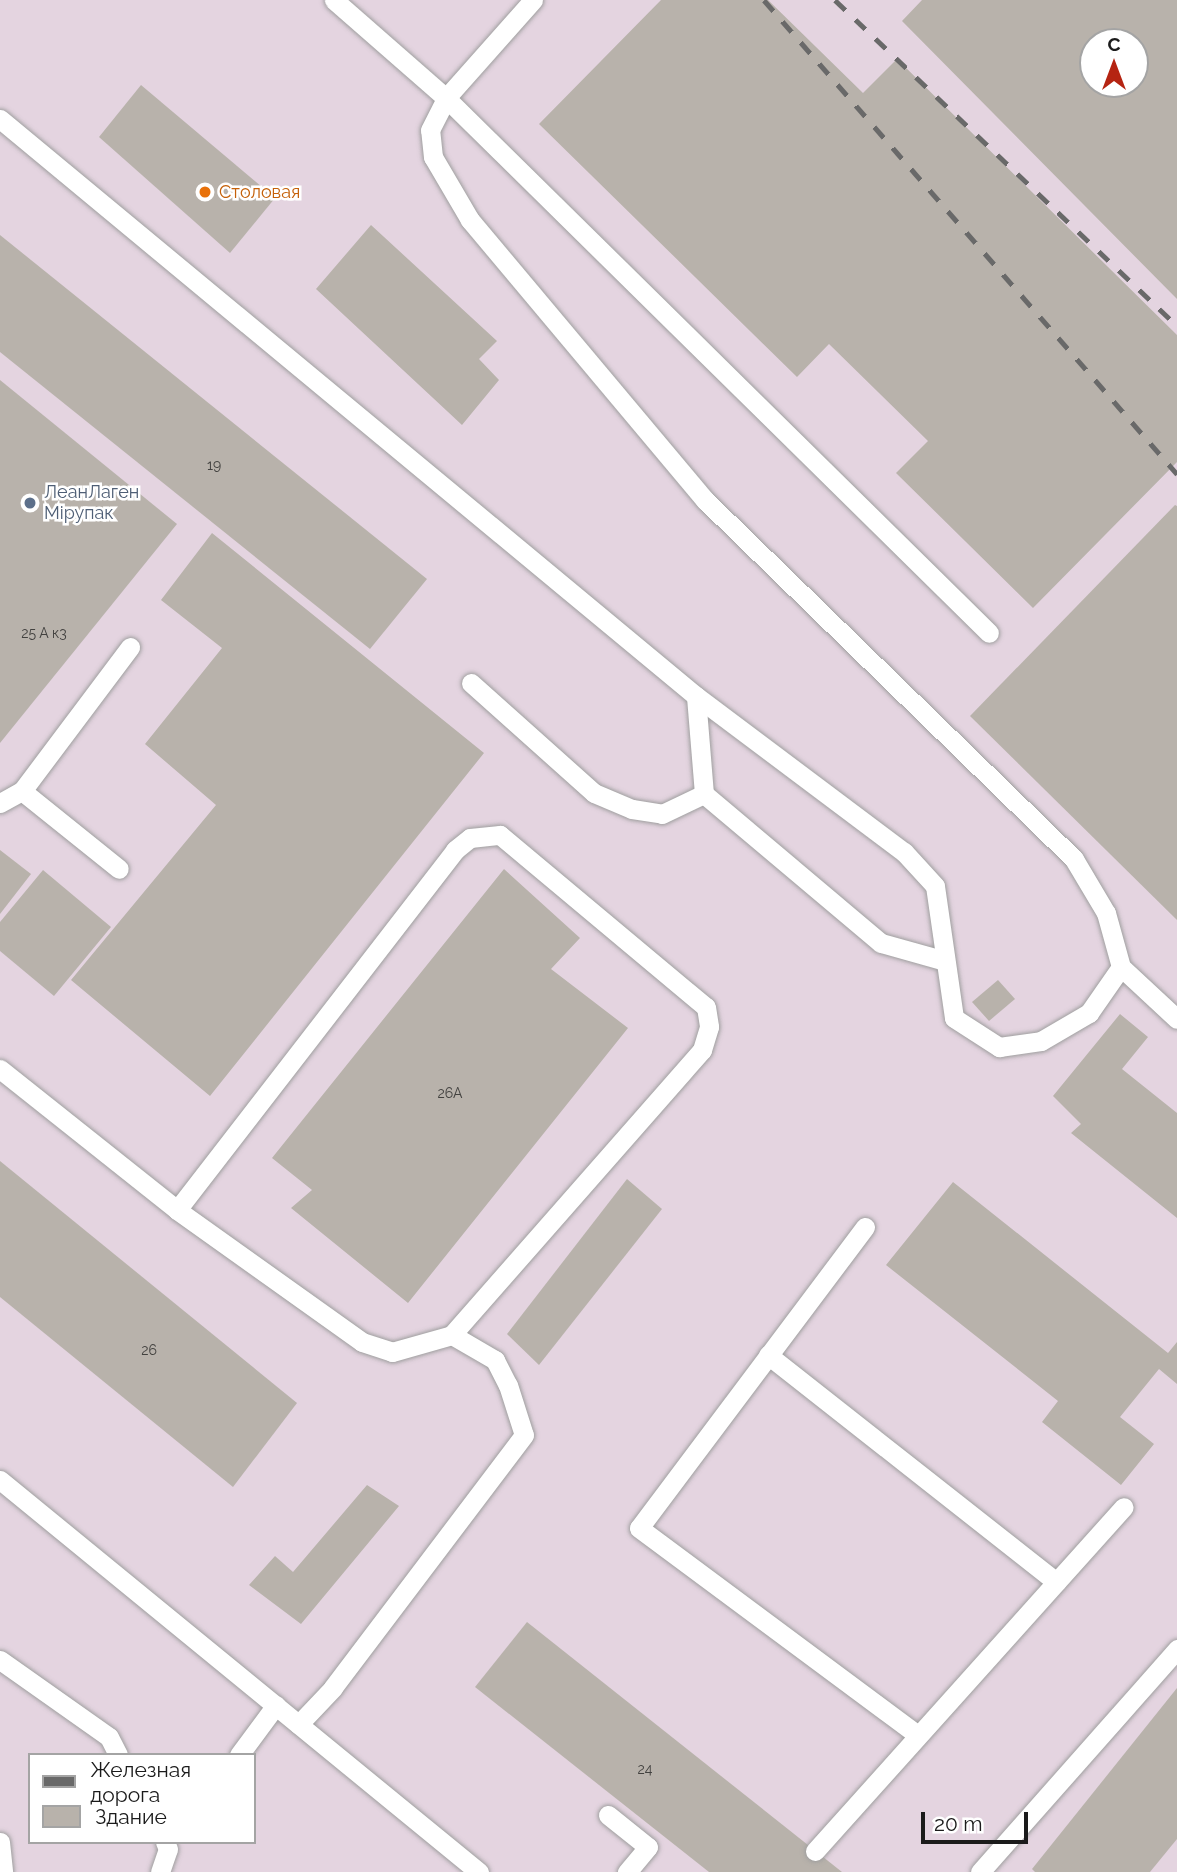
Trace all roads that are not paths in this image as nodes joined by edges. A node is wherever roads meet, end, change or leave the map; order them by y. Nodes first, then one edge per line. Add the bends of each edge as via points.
1 (334, 0) edge
2 (533, 0) edge
3 (446, 98) junction
4 (0, 118) edge
5 (989, 632) dead end
6 (130, 647) dead end
7 (471, 682) dead end
8 (696, 696) junction
9 (22, 792) junction
10 (705, 794) junction
11 (0, 803) edge
12 (119, 869) dead end
13 (942, 961) junction
14 (1121, 967) junction
15 (1177, 1019) edge
16 (0, 1069) edge
17 (177, 1210) junction
18 (865, 1227) dead end
19 (453, 1335) junction
20 (768, 1354) junction
21 (0, 1480) edge
22 (1124, 1507) dead end
23 (1056, 1582) junction
24 (1177, 1649) edge
25 (0, 1660) edge
26 (276, 1704) junction
27 (299, 1724) junction
28 (918, 1735) junction
29 (117, 1753) edge
30 (240, 1753) edge
31 (608, 1815) dead end
32 (0, 1842) edge
33 (169, 1844) edge
34 (815, 1851) dead end
35 (3, 1872) edge
36 (160, 1872) edge
37 (479, 1872) edge
38 (627, 1872) edge
39 (980, 1872) edge

1 - 3 lane
2 - 3 lane
3 - 5 lane
3 - 14 lane via 430,130 433,157 470,220 705,500 1074,859 1107,914
4 - 8 lane
6 - 9 lane
7 - 10 lane via 594,793 632,809 662,814
8 - 10 lane
8 - 13 lane via 904,852 935,886
9 - 11 lane
9 - 12 lane
10 - 13 lane via 881,943
13 - 14 lane via 954,1018 999,1047 1041,1041 1089,1013
14 - 15 lane
16 - 17 lane
17 - 19 lane via 362,1342 392,1352
17 - 19 lane via 455,850 470,838 500,835 706,1007 709,1027 702,1050
18 - 20 lane
19 - 27 lane via 495,1360 524,1435 333,1688
20 - 23 lane
20 - 28 lane via 639,1528
21 - 26 lane
22 - 23 lane
23 - 28 lane
24 - 39 lane
25 - 29 lane via 109,1737
26 - 27 lane
26 - 30 lane
27 - 37 lane
28 - 34 lane
31 - 38 lane via 648,1847
32 - 35 lane
33 - 36 lane

